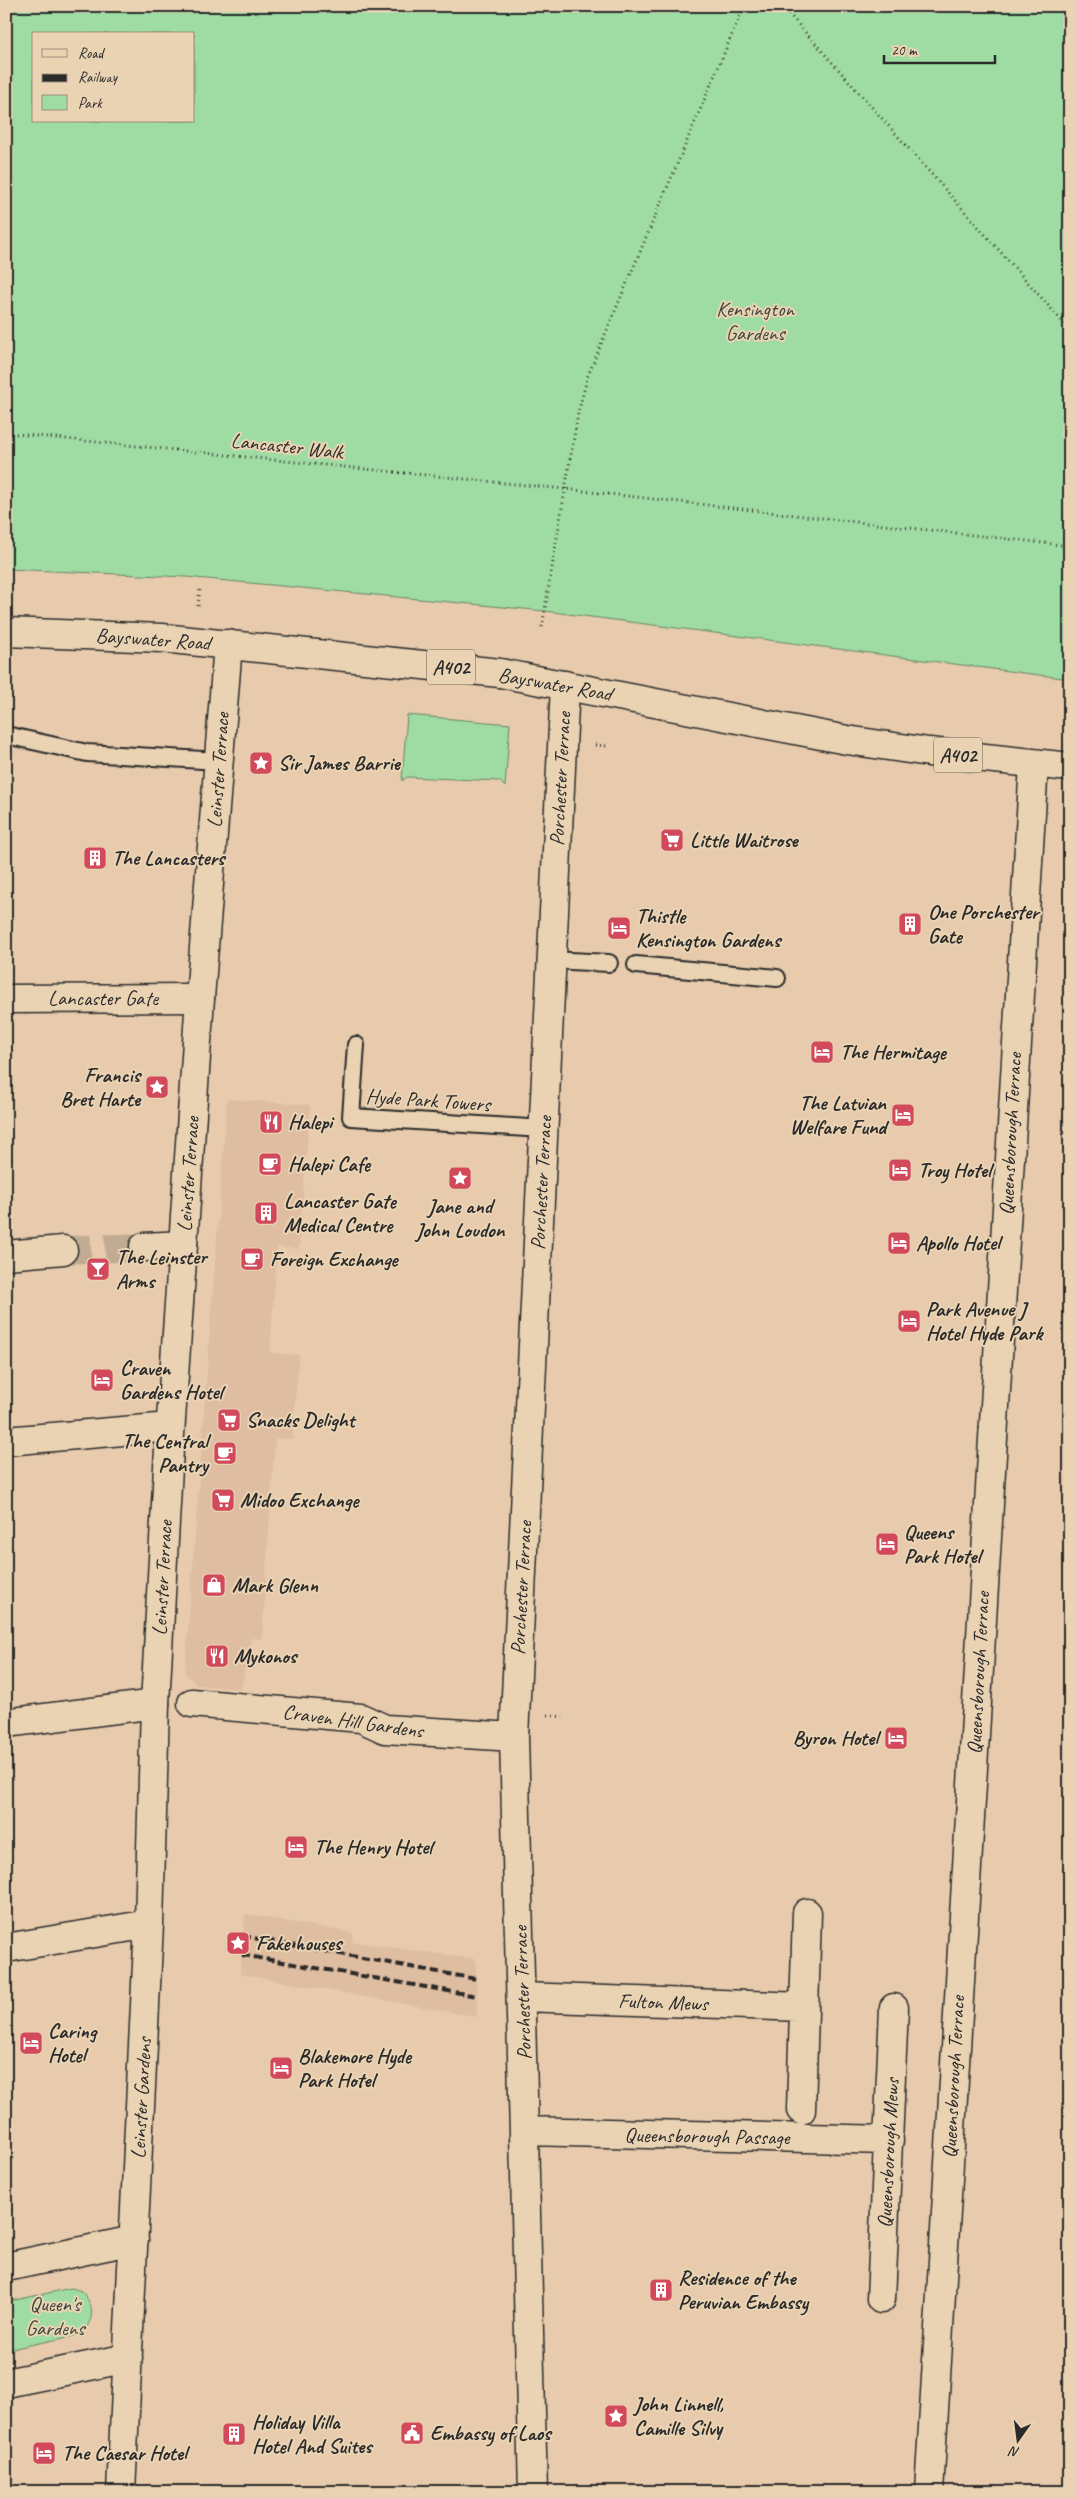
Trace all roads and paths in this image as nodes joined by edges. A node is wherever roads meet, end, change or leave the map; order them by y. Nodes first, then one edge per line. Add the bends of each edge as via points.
1 (744, 6) edge
2 (782, 6) edge
3 (1070, 330) edge
4 (6, 433) edge
5 (565, 488) junction
6 (1070, 546) edge
7 (200, 588) dead end
8 (198, 606) dead end
9 (542, 627) dead end
10 (6, 632) edge
11 (228, 644) junction
12 (565, 684) junction
13 (6, 735) edge
14 (594, 744) dead end
15 (607, 746) dead end
16 (219, 760) junction
17 (1034, 764) junction
18 (1070, 767) edge
19 (551, 960) junction
20 (609, 964) dead end
21 (636, 965) dead end
22 (776, 978) dead end
23 (200, 998) junction
24 (6, 999) edge
25 (356, 1046) dead end
26 (544, 1129) junction
27 (183, 1245) junction
28 (144, 1246) tunnel mouth
29 (63, 1250) tunnel mouth
30 (6, 1255) edge
31 (170, 1428) junction
32 (6, 1441) edge
33 (192, 1703) dead end
34 (156, 1704) junction
35 (540, 1714) dead end
36 (563, 1717) dead end
37 (6, 1723) edge
38 (514, 1737) junction
39 (807, 1913) dead end
40 (150, 1924) junction
41 (6, 1948) edge
42 (522, 1997) junction
43 (803, 2007) junction
44 (894, 2008) dead end
45 (800, 2110) dead end
46 (525, 2131) junction
47 (890, 2140) junction
48 (134, 2240) junction
49 (6, 2267) edge
50 (881, 2299) dead end
51 (128, 2358) junction
52 (6, 2383) edge
53 (121, 2492) edge
54 (533, 2492) edge
55 (929, 2492) edge

1 - 5 path via 588,375
2 - 3 path
4 - 5 path, Lancaster Walk
5 - 6 path, Lancaster Walk
5 - 9 path
7 - 8 path
10 - 11 street, Bayswater Road / A402
11 - 12 street, Bayswater Road / A402 via 439,666
11 - 16 street, Leinster Terrace
12 - 17 street, Bayswater Road / A402 via 847,740
12 - 19 street, Porchester Terrace
13 - 16 lane via 87,753
14 - 15 path
16 - 23 street, Leinster Terrace
17 - 18 street, Bayswater Road / A402
17 - 55 street, Queensborough Terrace
19 - 20 lane
19 - 26 street, Porchester Terrace
21 - 22 lane
23 - 24 street, Lancaster Gate
23 - 27 street, Leinster Terrace
25 - 26 lane, Hyde Park Towers via 352,1117
26 - 38 street, Porchester Terrace
27 - 28 street
27 - 31 street, Leinster Terrace
29 - 30 street
31 - 32 street
31 - 34 street, Leinster Terrace
33 - 38 street, Craven Hill Gardens via 361,1718 385,1729
34 - 37 street
34 - 40 street, Leinster Gardens
35 - 36 path
38 - 42 street, Porchester Terrace
39 - 43 street
40 - 41 street
40 - 48 street, Leinster Gardens
42 - 43 street, Fulton Mews
42 - 46 street, Porchester Terrace
43 - 45 street
44 - 47 street, Queensborough Mews
46 - 47 street, Queensborough Passage
46 - 54 street, Porchester Terrace
47 - 50 street, Queensborough Mews
48 - 49 street
48 - 51 street, Leinster Gardens
51 - 52 street
51 - 53 street, Leinster Gardens

